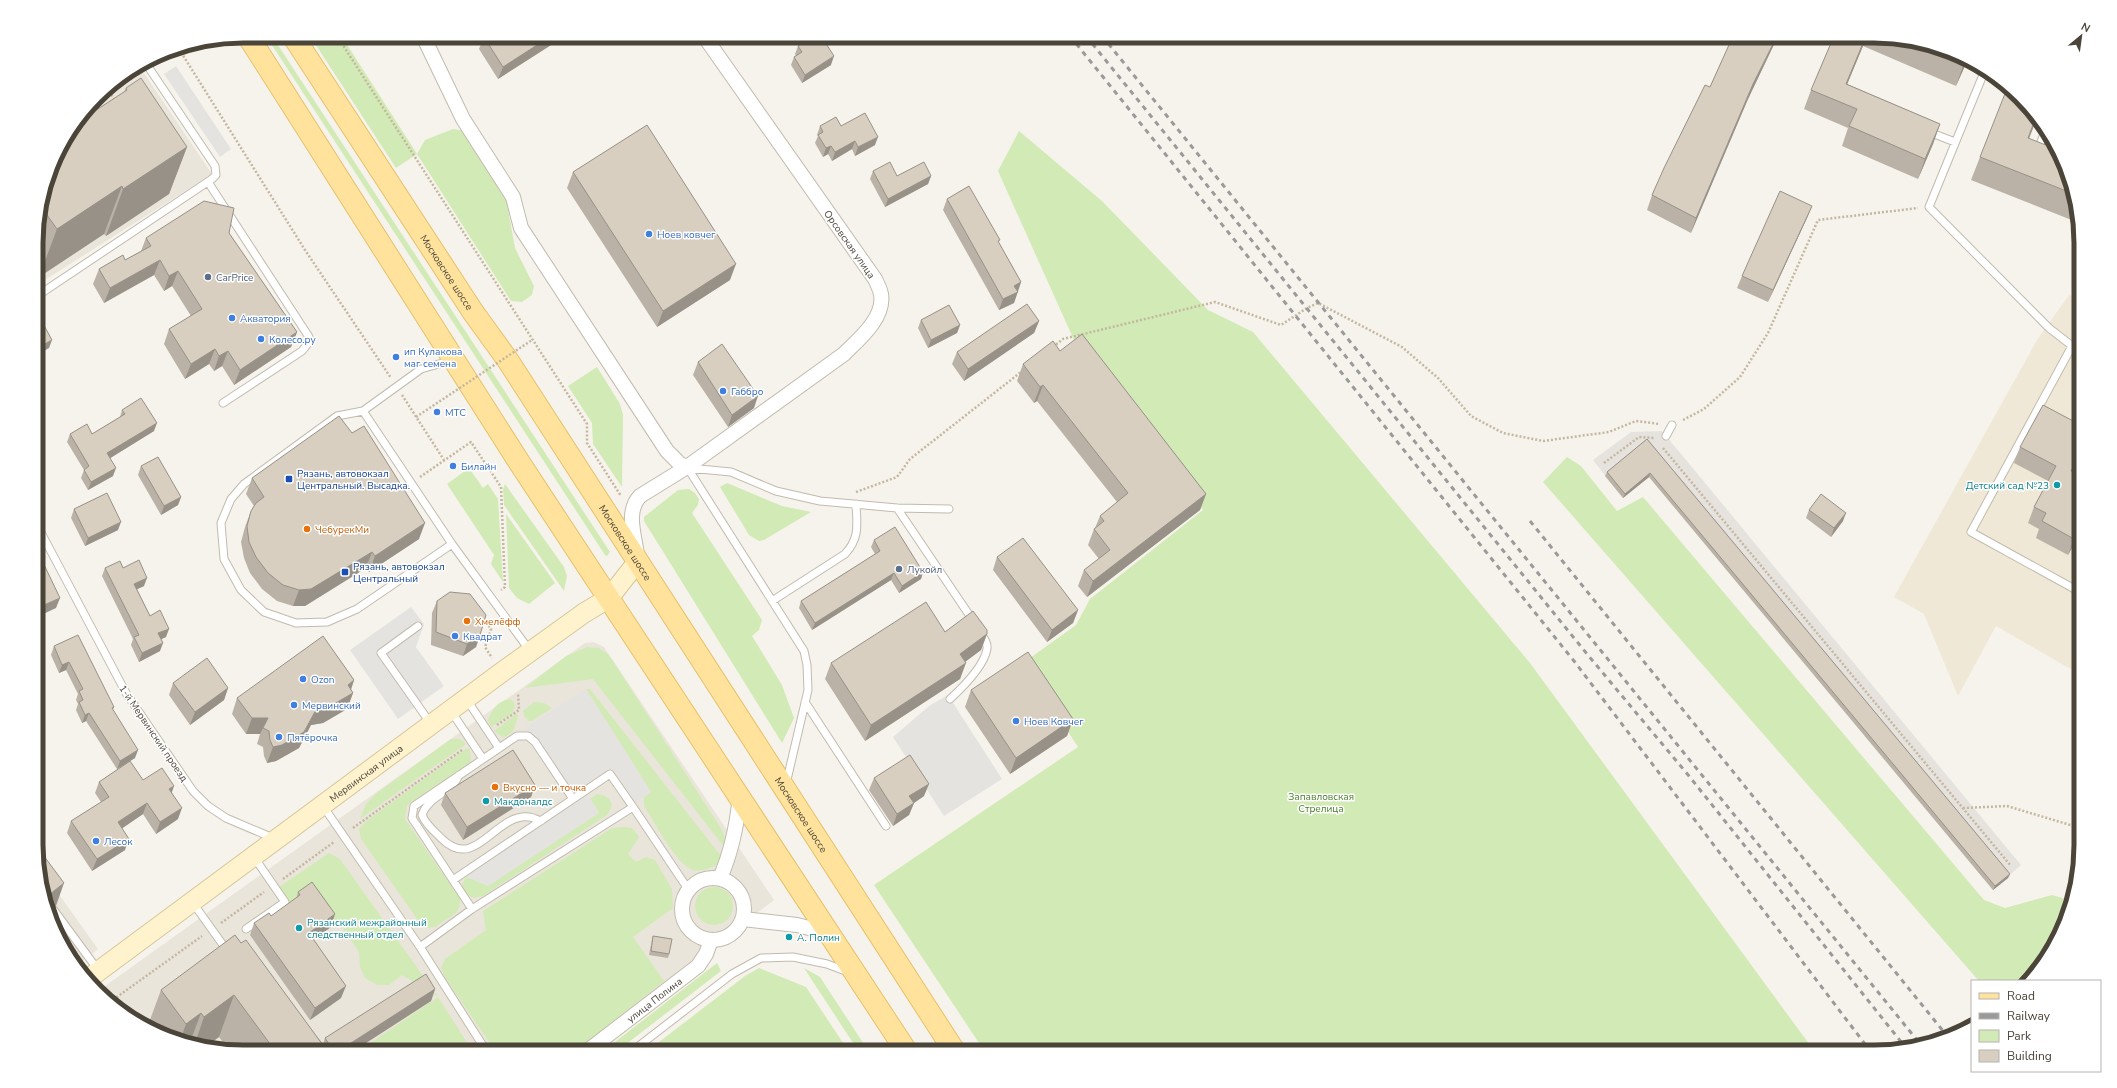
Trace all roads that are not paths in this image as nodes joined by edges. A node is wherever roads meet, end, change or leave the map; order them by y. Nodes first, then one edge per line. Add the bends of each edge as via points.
1 (252, 43) edge
2 (298, 43) edge
3 (426, 43) edge
4 (709, 43) edge
5 (148, 67) edge
6 (1983, 76) edge
7 (1920, 128) edge
8 (2043, 137) edge
9 (1955, 142) junction
10 (2043, 159) edge
11 (208, 182) junction
12 (43, 292) edge
13 (2072, 346) joint
14 (454, 360) junction
15 (224, 403) dead end
16 (363, 411) junction
17 (1672, 425) road end
18 (1666, 436) dead end
19 (687, 467) junction
20 (856, 504) junction
21 (897, 508) junction
22 (949, 509) dead end
23 (43, 536) edge
24 (452, 544) junction
25 (638, 561) junction
26 (2074, 589) edge
27 (609, 598) junction
28 (772, 600) junction
29 (418, 626) dead end
30 (530, 651) junction
31 (465, 698) junction
32 (950, 699) dead end
33 (805, 702) junction
34 (450, 709) junction
35 (431, 724) junction
36 (499, 748) junction
37 (483, 759) junction
38 (459, 775) junction
39 (785, 788) junction
40 (740, 796) junction
41 (572, 799) junction
42 (322, 804) junction
43 (633, 807) junction
44 (540, 821) junction
45 (886, 826) dead end
46 (275, 839) junction
47 (253, 856) junction
48 (720, 878) junction
49 (453, 880) junction
50 (688, 890) junction
51 (191, 901) junction
52 (472, 909) junction
53 (56, 916) edge
54 (743, 919) junction
55 (246, 929) dead end
56 (830, 933) junction
57 (712, 940) junction
58 (420, 947) junction
59 (230, 955) edge
60 (93, 975) edge
61 (858, 975) junction
62 (483, 1045) edge
63 (595, 1045) edge
64 (640, 1045) edge
65 (903, 1045) edge
66 (950, 1045) edge

1 - 14 main road
2 - 25 main road, Московское шоссе
3 - 19 street via 463,120 513,197 521,228 667,451 680,464
4 - 19 street, Орсовская улица via 875,279 881,293 881,306 864,335 844,354
5 - 11 lane via 215,166 216,175
6 - 9 lane
7 - 9 lane
8 - 10 lane via 2036,156
9 - 13 lane via 1929,207 2049,328
11 - 12 lane
11 - 15 lane via 309,337 309,342 302,351
13 - 26 lane via 1972,532
14 - 16 lane via 422,369
14 - 27 main road
16 - 24 lane
16 - 24 lane via 337,416 244,484 230,499 221,523 224,559 241,590 264,612 296,623 328,622 357,609
17 - 18 lane
19 - 20 lane via 730,472 783,493 829,502
19 - 25 street, Орсовская улица via 640,496 634,503 631,511
19 - 28 lane
20 - 21 lane
20 - 28 lane via 857,533 854,544 845,554
21 - 22 lane
21 - 32 lane via 987,644 987,651 973,675
23 - 46 lane, 1-й Мервинский проезд via 126,693 193,791 208,806 226,818
24 - 30 lane
25 - 27 street, Мервинская улица
25 - 39 main road, Московское шоссе
27 - 30 street, Мервинская улица
27 - 40 main road
28 - 33 lane via 804,651 808,680
29 - 35 lane via 381,653
30 - 31 street, Мервинская улица
31 - 34 street, Мервинская улица
31 - 36 lane
33 - 39 lane
33 - 45 lane
34 - 35 street, Мервинская улица
34 - 37 lane
35 - 42 street, Мервинская улица
36 - 37 lane
36 - 41 lane via 517,736 528,736 535,742
37 - 38 lane
38 - 44 lane via 456,783 425,807 422,815 426,824 453,848 462,850 472,847 519,818 530,817
38 - 49 lane via 414,806 412,818
39 - 66 main road, Московское шоссе
40 - 48 street via 736,829
40 - 56 main road
41 - 43 lane via 610,774
41 - 44 lane
42 - 46 street, Мервинская улица
42 - 58 lane
43 - 50 lane
43 - 52 lane
44 - 49 lane
46 - 47 street, Мервинская улица
47 - 51 street, Мервинская улица
47 - 55 lane via 285,902
48 - 50 street via 703,879
48 - 54 street via 729,881 741,893 745,911
49 - 52 lane
50 - 57 street via 684,898 683,917 693,933
51 - 59 lane
51 - 60 street, Мервинская улица
52 - 58 lane
53 - 60 lane
54 - 56 street via 797,925
54 - 57 street via 731,935
56 - 61 main road
57 - 63 street, улица Полина via 698,966
58 - 62 lane
61 - 64 lane via 827,964 793,957 762,958 732,974
61 - 65 main road

